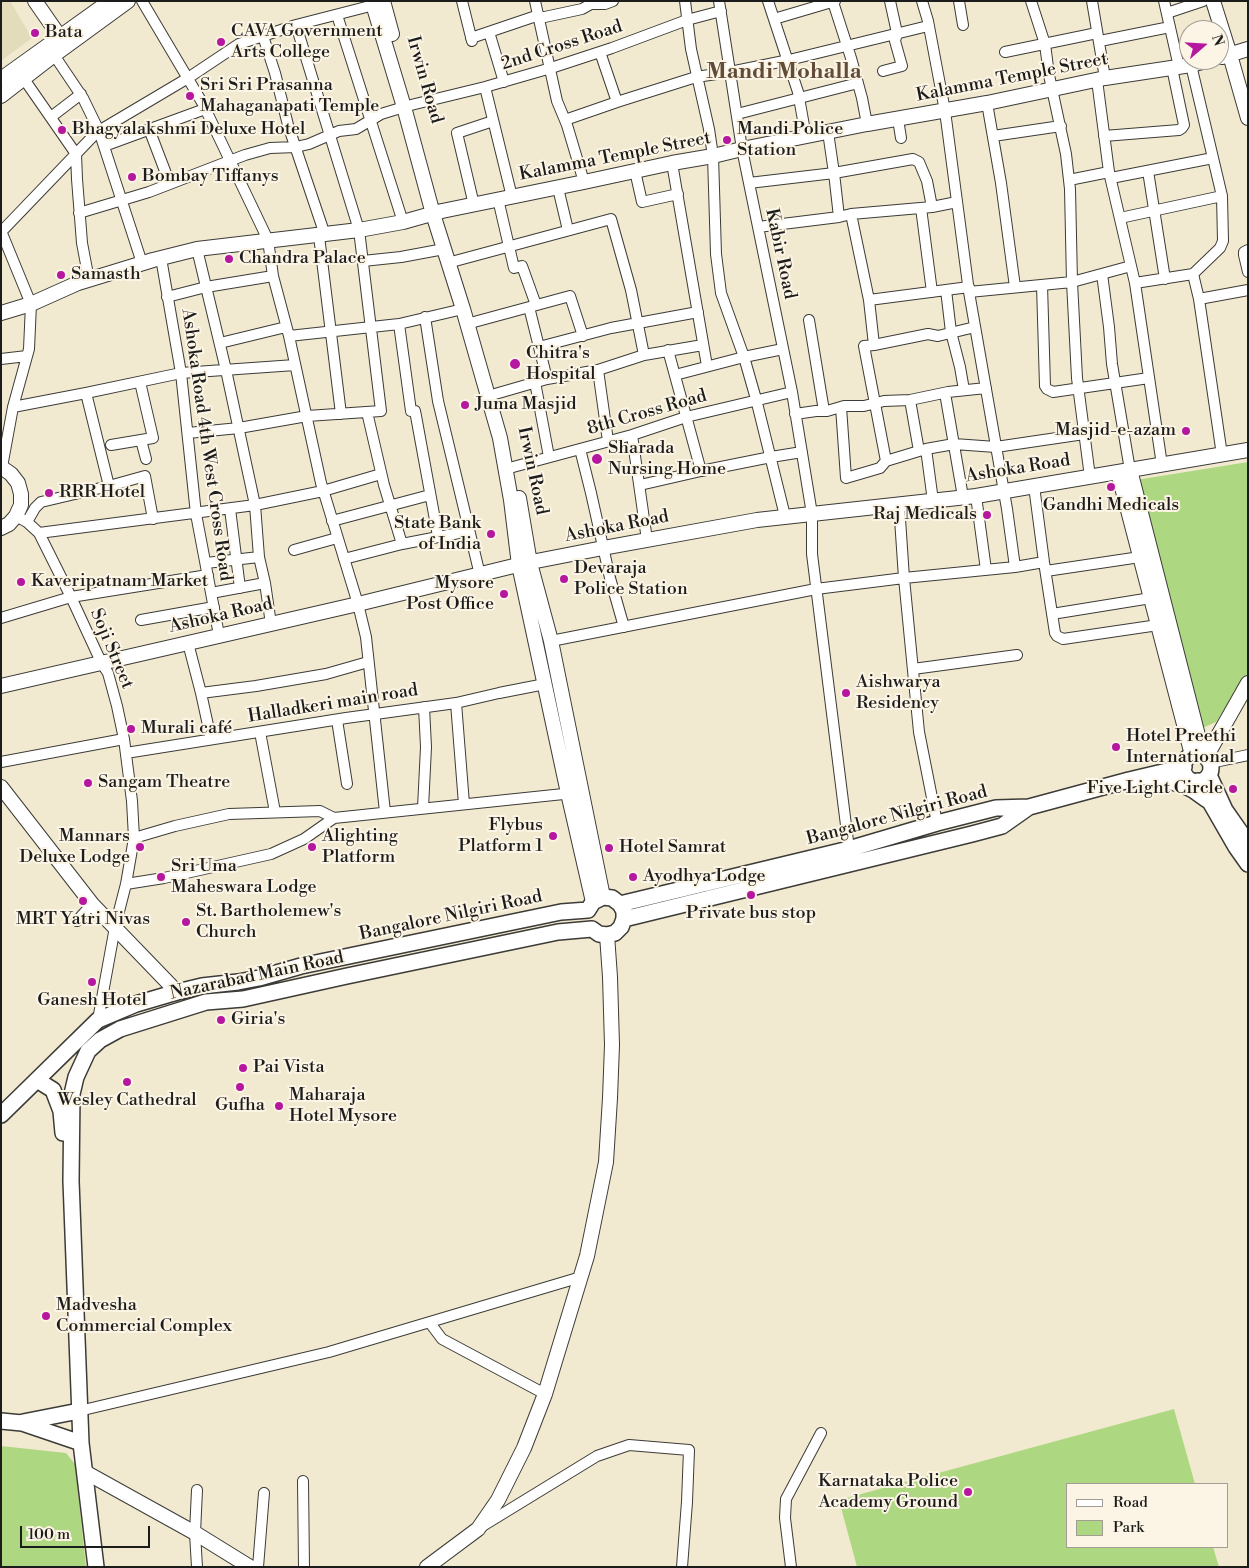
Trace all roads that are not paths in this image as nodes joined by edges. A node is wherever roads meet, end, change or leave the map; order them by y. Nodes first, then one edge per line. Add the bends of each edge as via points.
1 (35, 1) edge
2 (44, 1) edge
3 (110, 1) edge
4 (128, 1) edge
5 (142, 1) edge
6 (462, 1) edge
7 (535, 1) edge
8 (613, 1) edge
9 (685, 1) edge
10 (768, 1) edge
11 (890, 1) edge
12 (922, 1) edge
13 (959, 1) edge
14 (1031, 1) edge
15 (1092, 1) edge
16 (1164, 1) edge
17 (1203, 1) edge
18 (1212, 1) edge
19 (380, 2) edge
20 (834, 2) edge
21 (720, 6) edge
22 (1167, 13) junction
23 (337, 15) junction
24 (539, 17) junction
25 (774, 19) junction
26 (687, 20) junction
27 (1216, 20) edge
28 (296, 25) junction
29 (962, 25) dead end
30 (928, 26) junction
31 (1170, 27) junction
32 (490, 32) junction
33 (897, 33) junction
34 (63, 35) junction
35 (263, 36) junction
36 (1098, 37) junction
37 (1045, 44) junction
38 (847, 46) junction
39 (1248, 49) edge
40 (600, 52) junction
41 (1005, 52) dead end
42 (54, 55) junction
43 (1229, 55) edge
44 (789, 60) junction
45 (1179, 63) edge
46 (1179, 67) edge
47 (1229, 67) edge
48 (550, 68) junction
49 (1180, 70) edge
50 (1181, 70) edge
51 (883, 71) dead end
52 (730, 72) junction
53 (696, 77) junction
54 (188, 78) junction
55 (1, 79) edge
56 (24, 79) junction
57 (1101, 79) junction
58 (504, 82) junction
59 (858, 84) junction
60 (485, 87) junction
61 (1053, 89) junction
62 (81, 94) junction
63 (1, 96) edge
64 (800, 99) junction
65 (1245, 101) edge
66 (617, 102) junction
67 (987, 103) junction
68 (407, 106) junction
69 (205, 109) junction
70 (945, 110) junction
71 (737, 114) junction
72 (51, 117) junction
73 (1248, 118) edge
74 (898, 119) junction
75 (370, 120) junction
76 (565, 120) junction
77 (493, 122) junction
78 (867, 124) junction
79 (1060, 126) junction
80 (149, 129) junction
81 (99, 131) junction
82 (828, 132) junction
83 (330, 136) junction
84 (993, 136) junction
85 (1104, 136) junction
86 (806, 137) junction
87 (901, 138) dead end
88 (104, 146) junction
89 (296, 147) junction
90 (742, 149) junction
91 (76, 154) junction
92 (714, 156) junction
93 (1213, 158) junction
94 (231, 162) junction
95 (672, 163) junction
96 (635, 170) junction
97 (1148, 171) junction
98 (834, 173) junction
99 (1110, 175) junction
100 (1069, 180) junction
101 (584, 182) junction
102 (749, 183) junction
103 (170, 184) junction
104 (558, 188) junction
105 (678, 194) junction
106 (1222, 196) junction
107 (512, 197) junction
108 (498, 199) junction
109 (122, 200) junction
110 (957, 202) junction
111 (474, 205) junction
112 (932, 207) junction
113 (921, 208) junction
114 (1154, 209) junction
115 (438, 212) junction
116 (79, 213) junction
117 (851, 214) junction
118 (838, 217) junction
119 (1120, 218) junction
120 (403, 222) junction
121 (758, 227) junction
122 (359, 230) junction
123 (568, 230) junction
124 (1, 231) edge
125 (322, 235) junction
126 (268, 240) junction
127 (509, 246) junction
128 (196, 249) junction
129 (444, 249) junction
130 (1248, 250) edge
131 (161, 258) junction
132 (363, 261) junction
133 (455, 261) junction
134 (142, 263) junction
135 (1131, 266) junction
136 (1248, 272) edge
137 (1102, 274) junction
138 (1193, 274) junction
139 (273, 276) junction
140 (1165, 278) junction
141 (89, 280) junction
142 (1072, 282) junction
143 (1135, 283) junction
144 (1042, 285) junction
145 (206, 287) junction
146 (1016, 288) junction
147 (946, 290) junction
148 (969, 290) junction
149 (1248, 290) edge
150 (932, 292) junction
151 (167, 297) junction
152 (1199, 299) junction
153 (868, 300) junction
154 (31, 304) junction
155 (532, 306) junction
156 (463, 309) junction
157 (698, 312) junction
158 (1, 313) edge
159 (425, 317) junction
160 (809, 320) dead end
161 (474, 322) junction
162 (639, 323) junction
163 (399, 324) junction
164 (371, 328) junction
165 (976, 328) junction
166 (331, 331) junction
167 (287, 332) junction
168 (951, 332) junction
169 (583, 336) junction
170 (220, 343) junction
171 (703, 345) junction
172 (874, 345) junction
173 (539, 347) junction
174 (783, 349) junction
175 (668, 350) junction
176 (644, 355) junction
177 (27, 356) junction
178 (744, 357) junction
179 (1, 360) edge
180 (295, 365) junction
181 (708, 366) junction
182 (226, 370) junction
183 (598, 370) junction
184 (181, 373) junction
185 (675, 375) junction
186 (1149, 378) junction
187 (547, 379) junction
188 (140, 382) junction
189 (535, 382) junction
190 (1115, 384) junction
191 (986, 388) junction
192 (1079, 389) junction
193 (964, 390) junction
194 (792, 392) junction
195 (86, 393) junction
196 (945, 393) junction
197 (495, 394) junction
198 (756, 399) junction
199 (910, 400) junction
200 (875, 404) junction
201 (13, 407) junction
202 (841, 407) junction
203 (824, 411) junction
204 (367, 412) junction
205 (341, 414) junction
206 (796, 414) junction
207 (307, 416) junction
208 (686, 417) junction
209 (239, 428) junction
210 (188, 433) junction
211 (1084, 434) junction
212 (632, 435) junction
213 (141, 440) junction
214 (608, 441) junction
215 (954, 444) junction
216 (111, 445) dead end
217 (996, 447) junction
218 (580, 449) junction
219 (922, 450) junction
220 (1248, 450) edge
221 (802, 452) junction
222 (1222, 454) junction
223 (549, 457) junction
224 (771, 457) junction
225 (146, 459) dead end
226 (886, 461) junction
227 (1162, 465) junction
228 (2, 467) edge
229 (512, 467) junction
230 (701, 471) junction
231 (1124, 471) junction
232 (381, 474) junction
233 (1090, 477) junction
234 (109, 486) junction
235 (640, 486) junction
236 (1034, 486) junction
237 (1004, 491) junction
238 (324, 492) junction
239 (430, 495) junction
240 (970, 497) junction
241 (933, 501) junction
242 (899, 504) junction
243 (255, 505) junction
244 (389, 506) junction
245 (230, 509) junction
246 (196, 514) junction
247 (812, 514) junction
248 (784, 516) junction
249 (22, 519) junction
250 (154, 519) junction
251 (332, 521) junction
252 (1, 528) edge
253 (469, 531) junction
254 (39, 533) junction
255 (438, 536) junction
256 (337, 538) junction
257 (647, 540) junction
258 (402, 544) junction
259 (603, 548) junction
260 (294, 550) dead end
261 (1140, 556) junction
262 (259, 557) junction
263 (344, 559) junction
264 (237, 560) junction
265 (206, 564) junction
266 (524, 564) junction
267 (1015, 567) junction
268 (1045, 567) junction
269 (986, 570) junction
270 (208, 575) junction
271 (480, 575) junction
272 (904, 578) junction
273 (265, 583) junction
274 (240, 588) junction
275 (816, 590) junction
276 (211, 593) junction
277 (71, 597) junction
278 (1151, 598) junction
279 (358, 604) junction
280 (214, 607) junction
281 (1052, 614) junction
282 (1, 618) edge
283 (141, 620) dead end
284 (271, 624) junction
285 (1163, 624) junction
286 (624, 627) junction
287 (220, 635) junction
288 (551, 641) junction
289 (188, 643) junction
290 (1017, 655) dead end
291 (368, 662) junction
292 (102, 664) junction
293 (913, 669) junction
294 (1248, 683) edge
295 (545, 684) junction
296 (1, 686) edge
297 (201, 693) junction
298 (456, 703) junction
299 (424, 707) junction
300 (374, 714) junction
301 (337, 720) junction
302 (260, 732) junction
303 (124, 739) junction
304 (210, 739) junction
305 (126, 753) junction
306 (1248, 755) edge
307 (1, 762) edge
308 (1200, 765) junction
309 (1141, 777) junction
310 (346, 784) dead end
311 (1, 787) edge
312 (582, 792) junction
313 (568, 793) junction
314 (464, 804) junction
315 (1028, 807) junction
316 (423, 808) junction
317 (275, 812) junction
318 (385, 812) junction
319 (1217, 813) junction
320 (334, 818) junction
321 (937, 823) junction
322 (134, 838) junction
323 (1248, 843) edge
324 (850, 849) junction
325 (1248, 864) edge
326 (126, 884) junction
327 (595, 903) junction
328 (92, 904) junction
329 (620, 904) junction
330 (624, 919) junction
331 (77, 921) dead end
332 (115, 928) junction
333 (600, 932) junction
334 (177, 992) junction
335 (98, 1020) junction
336 (37, 1080) junction
337 (1, 1115) edge
338 (71, 1181) junction
339 (581, 1277) junction
340 (430, 1323) junction
341 (545, 1394) junction
342 (80, 1411) junction
343 (1, 1421) edge
344 (22, 1423) junction
345 (820, 1433) dead end
346 (81, 1443) junction
347 (85, 1472) junction
348 (303, 1481) dead end
349 (197, 1490) dead end
350 (264, 1493) dead end
351 (478, 1529) junction
352 (195, 1533) junction
353 (96, 1567) edge
354 (197, 1567) edge
355 (250, 1567) edge
356 (258, 1567) edge
357 (304, 1567) edge
358 (427, 1567) edge
359 (682, 1567) edge
360 (791, 1567) edge

1 - 34 street
2 - 34 street
3 - 34 street
4 - 42 street
5 - 54 street
6 - 32 street via 471,40
7 - 24 street
8 - 24 street
9 - 26 street
10 - 25 street
11 - 33 street
12 - 30 street
13 - 29 street
14 - 37 street
15 - 36 street
16 - 22 street
17 - 22 street
18 - 27 street
19 - 23 street
19 - 68 street, Irwin Road
20 - 25 street
20 - 38 street
21 - 26 street, 2nd Cross Road
21 - 52 street, Kabir Road
22 - 31 street
23 - 28 street
23 - 75 street
24 - 32 street
24 - 48 street
25 - 44 street
26 - 40 street, 2nd Cross Road
26 - 53 street
28 - 35 street
28 - 83 street
30 - 33 street
30 - 70 street
31 - 36 street
31 - 45 street
32 - 58 street
33 - 38 street
33 - 51 street via 895,41 902,66
34 - 55 street
35 - 54 street via 239,44
35 - 89 street
36 - 37 street
36 - 57 street
37 - 41 street
37 - 61 street
38 - 44 street
38 - 59 street
39 - 43 street
40 - 48 street, 2nd Cross Road
40 - 66 street
42 - 56 street
42 - 62 street
44 - 52 street
44 - 64 street
46 - 57 street, Kalamma Temple Street
47 - 65 street
48 - 58 street, 2nd Cross Road
48 - 76 street
49 - 85 street via 1182,128
50 - 93 street
52 - 53 street
52 - 71 street, Kabir Road
53 - 66 street
53 - 92 street
54 - 69 street
54 - 81 street
56 - 63 street
56 - 72 street
57 - 61 street, Kalamma Temple Street
57 - 85 street
58 - 60 street, 2nd Cross Road
59 - 64 street
59 - 78 street
60 - 68 street, 2nd Cross Road
60 - 77 street
61 - 67 street, Kalamma Temple Street
61 - 79 street
62 - 72 street
62 - 81 street
64 - 71 street
64 - 86 street
65 - 73 street
66 - 76 street
67 - 70 street, Kalamma Temple Street
67 - 84 street
68 - 75 street, 2nd Cross Road
68 - 115 street, Irwin Road
69 - 80 street
69 - 94 street
70 - 74 street, Kalamma Temple Street
70 - 110 street
71 - 90 street, Kabir Road
72 - 91 street
74 - 78 street, Kalamma Temple Street
74 - 87 street
75 - 83 street, 2nd Cross Road via 356,129
75 - 120 street
76 - 101 street
77 - 107 street
77 - 111 street via 457,133
78 - 82 street, Kalamma Temple Street
79 - 84 street
79 - 100 street
80 - 88 street
80 - 103 street
81 - 88 street
81 - 91 street
82 - 86 street, Kalamma Temple Street
82 - 98 street
83 - 89 street, 2nd Cross Road
83 - 122 street
84 - 146 street
85 - 99 street
86 - 90 street, Kalamma Temple Street
88 - 109 street
89 - 94 street, 2nd Cross Road via 270,148
89 - 125 street
90 - 92 street, Kalamma Temple Street
90 - 102 street, Kabir Road
91 - 116 street
91 - 124 street
92 - 95 street, Kalamma Temple Street
92 - 178 street via 716,254 721,293
93 - 97 street
93 - 106 street
94 - 103 street, 2nd Cross Road
94 - 126 street
95 - 96 street, Kalamma Temple Street
95 - 105 street
96 - 101 street, Kalamma Temple Street
96 - 105 street via 642,202
97 - 99 street
97 - 114 street
98 - 102 street
98 - 112 street via 916,160 927,181
98 - 118 street
99 - 100 street
99 - 119 street
100 - 142 street
101 - 104 street, Kalamma Temple Street
102 - 121 street, Kabir Road
103 - 109 street, 2nd Cross Road
104 - 107 street, Kalamma Temple Street
104 - 123 street
105 - 157 street
106 - 114 street
106 - 138 street via 1223,241
107 - 108 street, Kalamma Temple Street
108 - 111 street, Kalamma Temple Street
108 - 127 street
109 - 116 street, 2nd Cross Road
109 - 134 street
110 - 112 street
110 - 148 street
111 - 115 street, Kalamma Temple Street
112 - 113 street
113 - 117 street
113 - 150 street
114 - 119 street
114 - 140 street
115 - 120 street, Kalamma Temple Street
115 - 129 street, Irwin Road
115 - 133 street, Irwin Road
116 - 141 street
117 - 118 street
117 - 153 street
118 - 121 street
119 - 135 street
120 - 122 street, Kalamma Temple Street
121 - 174 street, Kabir Road
122 - 125 street, Kalamma Temple Street
122 - 132 street
123 - 127 street
123 - 162 street via 611,219
124 - 154 street
125 - 126 street, Kalamma Temple Street
125 - 166 street
126 - 128 street, Kalamma Temple Street
126 - 139 street
127 - 133 street
127 - 155 street via 514,268 522,266
128 - 131 street, Kalamma Temple Street
128 - 145 street
129 - 132 street
129 - 156 street, Irwin Road
130 - 136 street via 1244,252
131 - 134 street, Kalamma Temple Street
131 - 151 street, Ashoka Road 4th West Cross Road
132 - 164 street
133 - 161 street, Irwin Road
134 - 141 street, Kalamma Temple Street
135 - 137 street
135 - 143 street
137 - 142 street
137 - 190 street
138 - 140 street
138 - 152 street
139 - 145 street
139 - 167 street
140 - 143 street
141 - 154 street, Kalamma Temple Street
142 - 144 street
142 - 192 street
143 - 186 street
144 - 146 street
144 - 192 street via 1045,386 1053,392
145 - 151 street
145 - 170 street
146 - 148 street
147 - 148 street
147 - 150 street
147 - 168 street
148 - 165 street
149 - 152 street
150 - 153 street
151 - 184 street, Ashoka Road 4th West Cross Road
152 - 222 street
153 - 172 street
154 - 158 street, Kalamma Temple Street
154 - 177 street
155 - 161 street
155 - 169 street via 570,296
155 - 173 street
156 - 159 street
156 - 266 street, Irwin Road via 500,438
157 - 162 street
157 - 171 street
159 - 163 street
159 - 253 street via 438,401
160 - 203 street
161 - 197 street, Irwin Road
162 - 169 street
162 - 176 street
163 - 164 street
163 - 239 street via 411,411 415,411
164 - 166 street
164 - 204 street via 381,411
165 - 168 street
165 - 191 street
166 - 167 street
166 - 205 street
167 - 170 street
167 - 180 street
168 - 172 street
168 - 193 street
169 - 173 street
170 - 182 street
171 - 175 street
171 - 181 street
172 - 200 street via 864,346
173 - 187 street
174 - 178 street
174 - 194 street, Kabir Road
175 - 176 street
175 - 185 street
176 - 183 street
177 - 179 street
177 - 201 street
178 - 181 street
178 - 198 street
180 - 182 street
180 - 207 street
181 - 185 street
182 - 184 street
182 - 209 street
183 - 187 street
183 - 214 street
184 - 188 street
184 - 210 street, Ashoka Road 4th West Cross Road
185 - 208 street
186 - 190 street
186 - 227 street
187 - 189 street
188 - 195 street
188 - 213 street via 153,438
189 - 197 street
189 - 223 street
190 - 192 street
190 - 231 street
191 - 193 street
191 - 217 street
192 - 211 street
193 - 196 street
194 - 198 street, 8th Cross Road
194 - 206 street, Kabir Road
195 - 201 street
195 - 234 street
196 - 199 street
196 - 215 street
197 - 229 street, Irwin Road
198 - 208 street, 8th Cross Road
198 - 224 street
199 - 200 street
199 - 219 street
200 - 202 street
200 - 226 street
201 - 228 street
202 - 203 street
202 - 226 street via 846,478 880,468
203 - 206 street
204 - 205 street
204 - 232 street
205 - 207 street
206 - 221 street, Kabir Road
207 - 209 street
207 - 238 street
208 - 212 street, 8th Cross Road
208 - 230 street
209 - 210 street
209 - 243 street
210 - 246 street, Ashoka Road 4th West Cross Road
211 - 217 street
211 - 233 street
212 - 214 street, 8th Cross Road
212 - 235 street
213 - 216 street
213 - 225 street
214 - 218 street, 8th Cross Road
215 - 217 street
215 - 219 street
215 - 240 street
217 - 237 street
218 - 223 street, 8th Cross Road
218 - 259 street
219 - 226 street
219 - 241 street
220 - 222 street, Ashoka Road
221 - 224 street
221 - 247 street, Kabir Road
222 - 227 street, Ashoka Road
223 - 229 street, 8th Cross Road
224 - 230 street
224 - 248 street
227 - 231 street, Ashoka Road
228 - 249 street via 18,483
229 - 266 street, Irwin Road via 525,530
230 - 235 street
231 - 233 street, Ashoka Road
231 - 261 street
231 - 285 street
232 - 238 street
232 - 244 street
233 - 236 street, Ashoka Road
234 - 249 street via 41,502
234 - 250 street via 145,476
235 - 257 street
236 - 237 street, Ashoka Road
236 - 268 street
237 - 240 street, Ashoka Road
237 - 267 street
238 - 243 street
238 - 251 street
239 - 244 street
239 - 255 street
240 - 241 street, Ashoka Road
240 - 269 street
241 - 242 street, Ashoka Road
242 - 247 street, Ashoka Road
242 - 272 street
243 - 245 street
243 - 262 street
244 - 251 street
244 - 258 street
245 - 246 street
245 - 264 street
246 - 250 street
246 - 265 street, Ashoka Road 4th West Cross Road
247 - 248 street, Ashoka Road
247 - 275 street, Kabir Road
248 - 257 street, Ashoka Road
249 - 252 street
249 - 254 street, Soji Street
250 - 254 street
251 - 256 street
253 - 255 street
253 - 271 street
254 - 277 street, Soji Street
255 - 258 street
256 - 260 street
256 - 263 street
257 - 259 street, Ashoka Road
258 - 263 street
259 - 266 street, Ashoka Road
259 - 286 street
261 - 268 street
261 - 278 street
262 - 264 street
262 - 273 street
263 - 279 street
264 - 265 street
264 - 274 street
265 - 270 street, Ashoka Road 4th West Cross Road
266 - 271 street, Ashoka Road
266 - 288 street, Irwin Road
266 - 295 street, Irwin Road
267 - 268 street
267 - 269 street
268 - 281 street
269 - 272 street
270 - 276 street, Ashoka Road 4th West Cross Road
270 - 277 street
271 - 279 street, Ashoka Road
272 - 275 street
272 - 293 street
273 - 274 street
273 - 284 street
274 - 276 street
275 - 286 street
275 - 324 street, Kabir Road
276 - 280 street, Ashoka Road 4th West Cross Road
277 - 282 street
277 - 292 street, Soji Street
278 - 281 street
278 - 285 street
279 - 284 street, Ashoka Road
279 - 291 street
280 - 283 street
280 - 287 street, Ashoka Road 4th West Cross Road
281 - 285 street via 1055,633 1063,639
284 - 287 street, Ashoka Road
285 - 308 street
286 - 288 street
287 - 289 street, Ashoka Road
288 - 312 street, Irwin Road
289 - 292 street, Ashoka Road
289 - 297 street
290 - 293 street
291 - 297 street via 326,674
291 - 300 street
292 - 296 street, Ashoka Road
292 - 303 street, Soji Street via 111,682
293 - 321 street via 919,732
294 - 308 street
295 - 298 street, Halladkeri main road
295 - 313 street, Irwin Road
297 - 304 street
298 - 299 street, Halladkeri main road
298 - 314 street
299 - 300 street, Halladkeri main road
299 - 316 street
300 - 301 street, Halladkeri main road
300 - 318 street
301 - 302 street, Halladkeri main road
301 - 310 street
302 - 304 street, Halladkeri main road
302 - 317 street
303 - 305 street, Soji Street
303 - 307 street
304 - 305 street, Halladkeri main road
305 - 322 street, Soji Street
306 - 308 street
308 - 309 main road, Bangalore Nilgiri Road
308 - 319 main road
308 - 323 main road
309 - 315 main road, Bangalore Nilgiri Road
309 - 319 main road via 1177,783 1194,790
311 - 328 street
312 - 313 street
312 - 327 street, Irwin Road
313 - 314 street
313 - 327 street, Irwin Road
314 - 316 street
315 - 321 main road, Bangalore Nilgiri Road via 996,808
315 - 330 main road via 1002,826
316 - 318 street
317 - 320 street via 320,811
317 - 322 street via 229,814
318 - 320 street
319 - 325 main road
320 - 326 street via 304,839 271,854
321 - 324 main road, Bangalore Nilgiri Road
322 - 326 street, Soji Street
324 - 329 main road, Bangalore Nilgiri Road
326 - 332 street, Soji Street
327 - 329 main road, Bangalore Nilgiri Road via 612,898
327 - 334 main road, Bangalore Nilgiri Road via 301,966 259,978
328 - 331 street
328 - 332 street
329 - 330 main road
330 - 333 main road via 615,933
332 - 334 street
332 - 335 street, Soji Street
333 - 338 main road, Nazarabad Main Road via 558,932 243,999 206,1002 120,1029 88,1051 76,1077 72,1094
333 - 339 street via 610,977 612,1045 606,1162
334 - 335 main road, Bangalore Nilgiri Road
335 - 336 main road, Bangalore Nilgiri Road
336 - 337 main road, Bangalore Nilgiri Road
336 - 338 main road via 53,1090 61,1111
338 - 342 main road, Nazarabad Main Road
339 - 340 street
339 - 341 street
340 - 341 street via 442,1339
340 - 342 street via 329,1352
341 - 351 street via 524,1448 498,1500
342 - 344 main road
342 - 346 main road, Nazarabad Main Road
343 - 344 main road
344 - 346 main road
345 - 360 street via 786,1499 784,1518
346 - 347 main road, Nazarabad Main Road
347 - 352 street
347 - 353 main road
348 - 357 street
349 - 352 street
350 - 356 street
351 - 358 street
351 - 359 street via 597,1456 629,1445 689,1450
352 - 354 street
352 - 355 street

